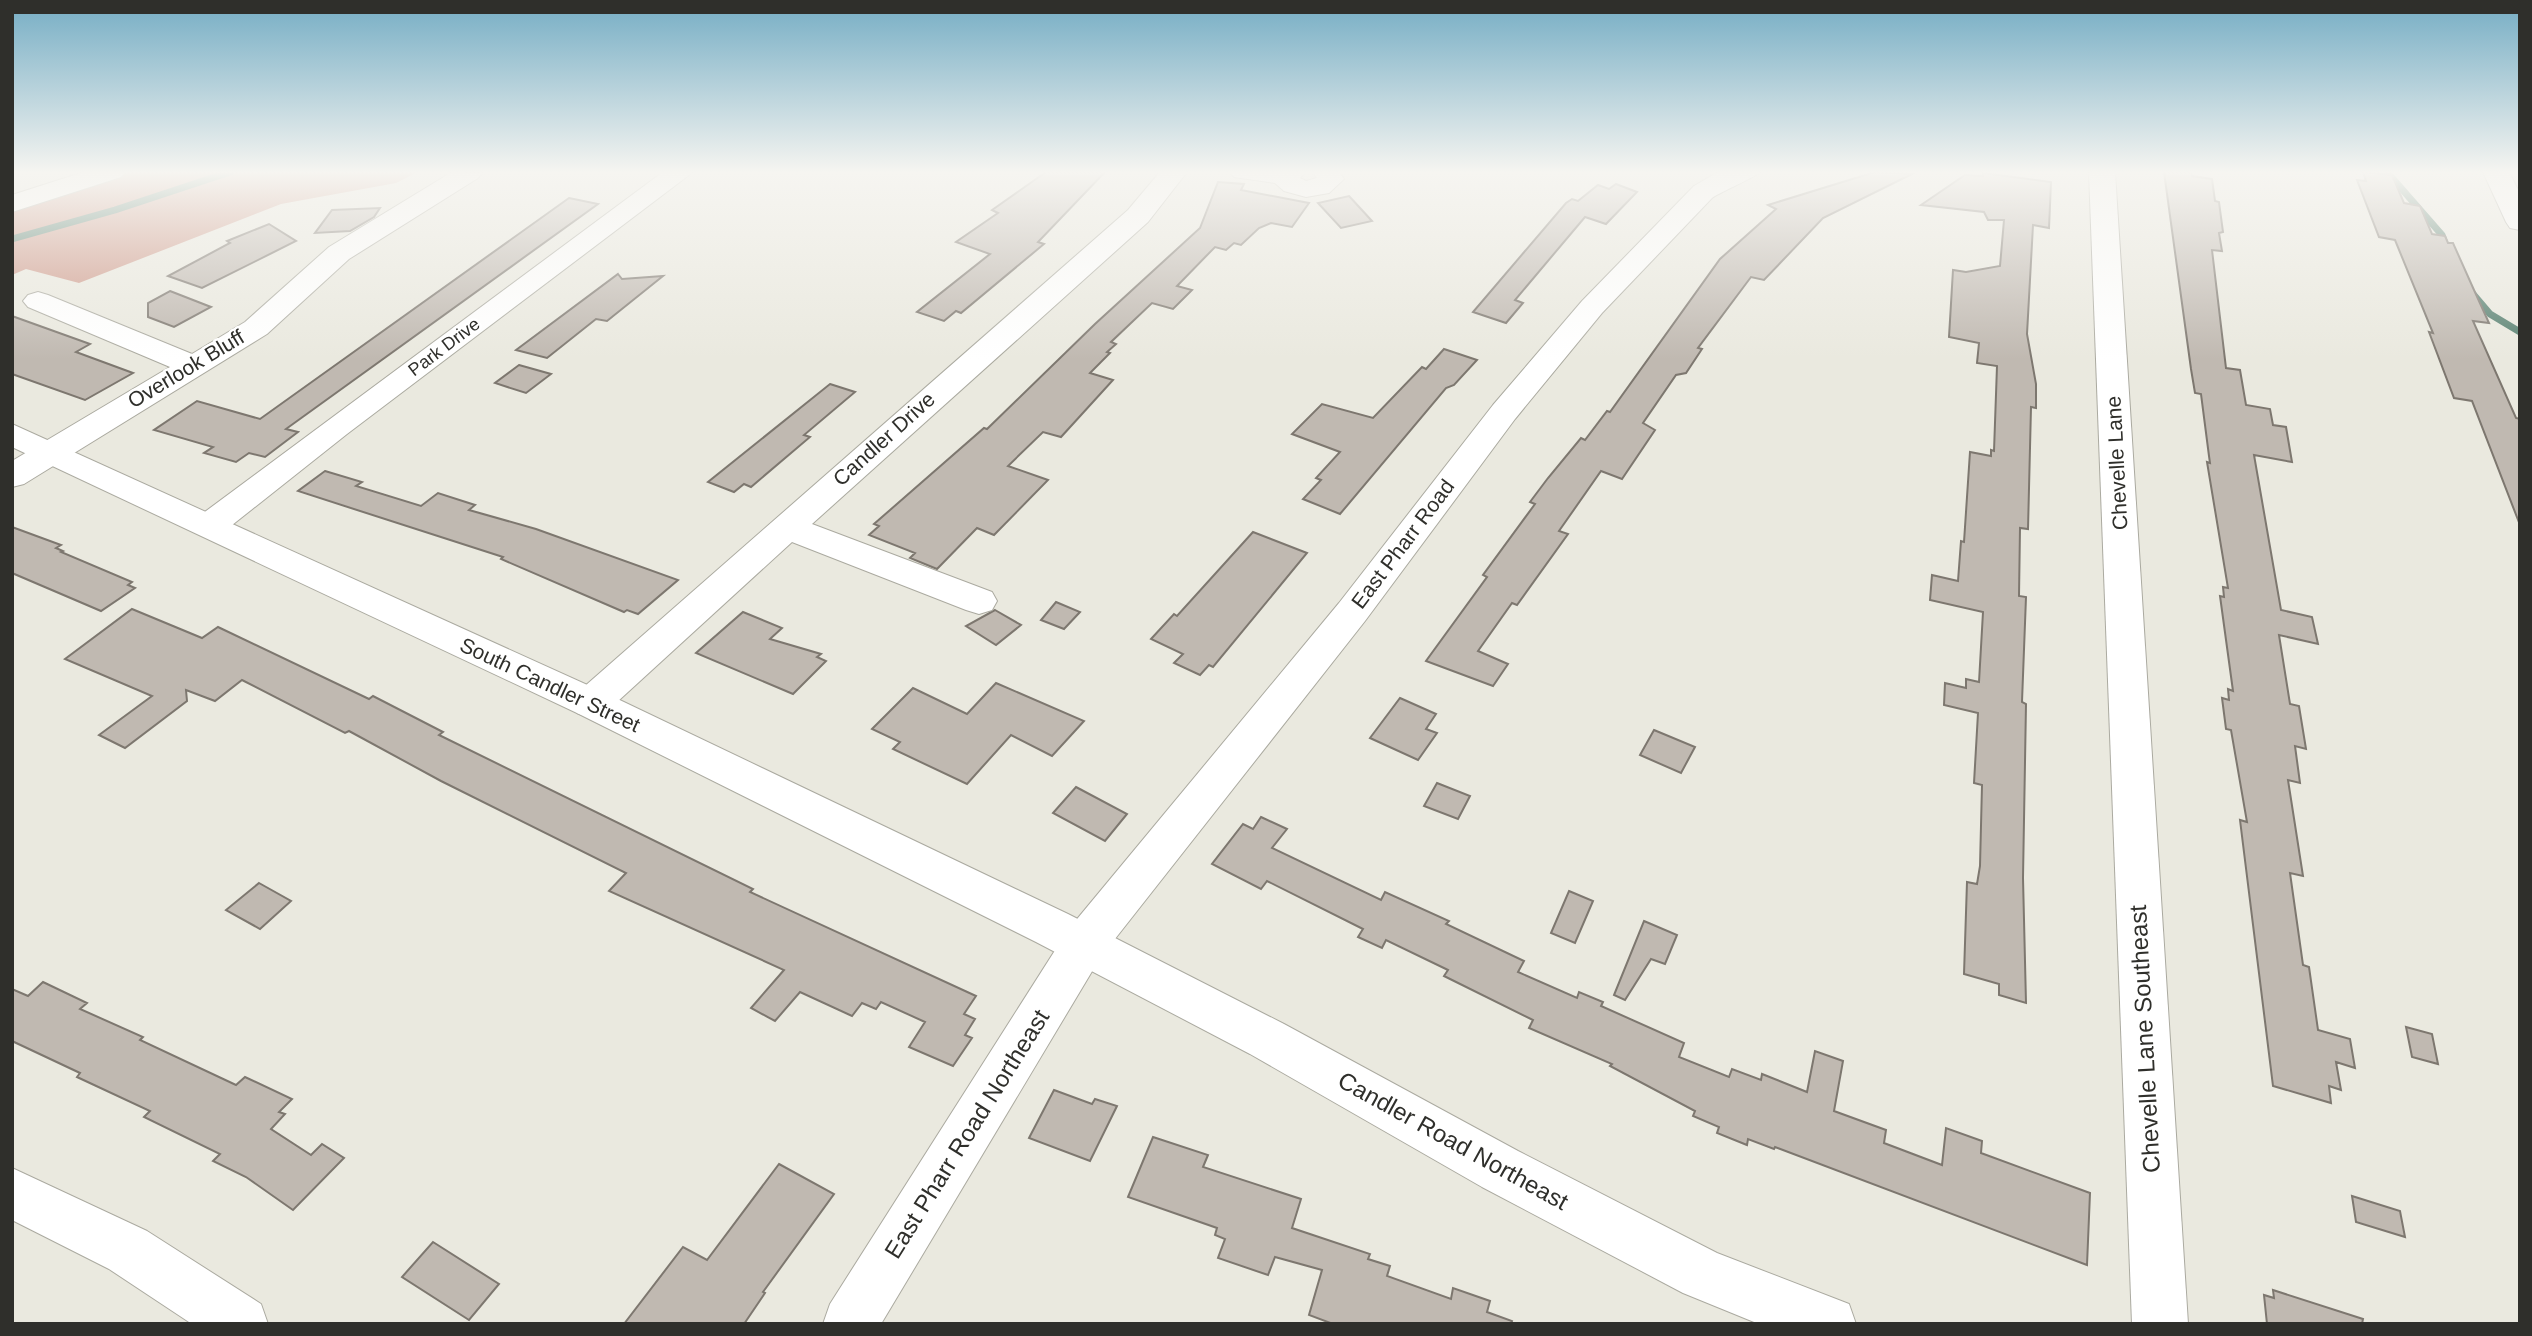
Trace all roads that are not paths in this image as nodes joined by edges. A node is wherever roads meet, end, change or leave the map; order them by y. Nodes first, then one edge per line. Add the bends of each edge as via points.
1 (369, 234) edge
2 (597, 234) edge
3 (1117, 234) edge
4 (1662, 234) edge
5 (2105, 234) edge
6 (38, 301) dead end
7 (193, 365) junction
8 (12, 434) edge
9 (50, 452) junction
10 (12, 476) edge
11 (210, 525) junction
12 (787, 527) junction
13 (979, 601) dead end
14 (591, 703) junction
15 (2131, 754) joint
16 (1084, 944) junction
17 (12, 1193) edge
18 (241, 1324) edge
19 (850, 1324) edge
20 (1829, 1324) edge
21 (2160, 1324) edge

1 - 7 street, Overlook Bluff via 339,253 256,328
2 - 11 street, Park Drive
3 - 12 street, Candler Drive
4 - 16 street, East Pharr Road via 1592,306 1504,412 1352,612
5 - 15 street, Chevelle Lane
6 - 7 street
7 - 9 street, Overlook Bluff
8 - 9 street, South Candler Street
9 - 10 street, Overlook Bluff
9 - 11 street, South Candler Street
11 - 14 street, South Candler Street
12 - 13 street
12 - 14 street, Candler Drive
14 - 16 street, South Candler Street
15 - 21 street, Chevelle Lane Southeast
16 - 19 street, East Pharr Road Northeast
16 - 20 street, Candler Road Northeast via 1702,1274
17 - 18 street via 128,1250

